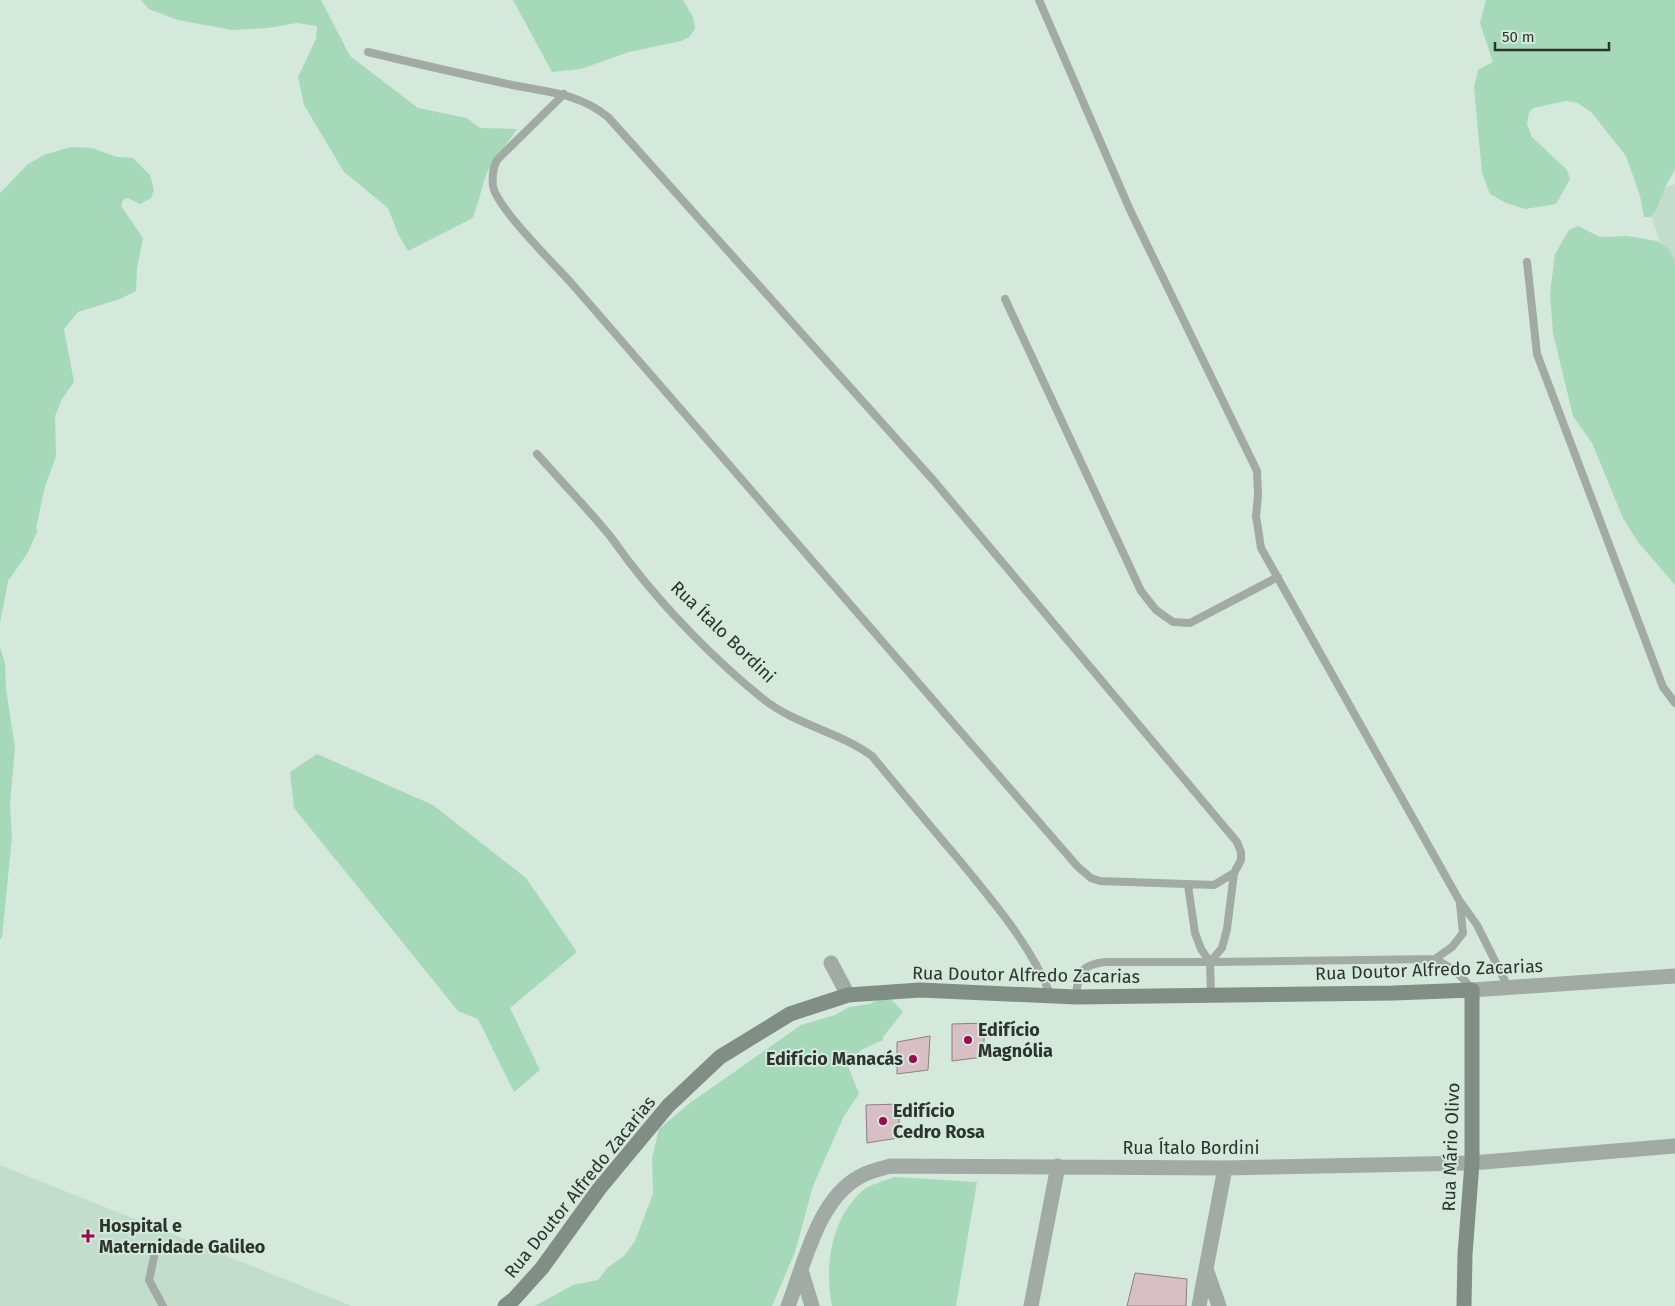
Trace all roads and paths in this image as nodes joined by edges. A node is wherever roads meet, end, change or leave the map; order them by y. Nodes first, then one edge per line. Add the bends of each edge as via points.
1 (1039, 0) edge
2 (368, 52) dead end
3 (564, 94) junction
4 (1527, 262) dead end
5 (1005, 299) dead end
6 (537, 454) dead end
7 (1278, 577) junction
8 (1675, 703) edge
9 (1234, 873) junction
10 (1188, 885) junction
11 (1459, 900) junction
12 (1435, 959) junction
13 (1210, 962) junction
14 (831, 963) dead end
15 (1675, 976) edge
16 (1508, 987) junction
17 (1472, 990) junction
18 (848, 995) junction
19 (1211, 995) junction
20 (1051, 996) junction
21 (1076, 997) junction
22 (1675, 1146) edge
23 (1472, 1163) junction
24 (1058, 1166) junction
25 (1225, 1168) junction
26 (154, 1257) dead end
27 (1206, 1268) junction
28 (802, 1270) junction
29 (163, 1306) edge
30 (505, 1306) edge
31 (788, 1306) edge
32 (812, 1306) edge
33 (1031, 1306) edge
34 (1199, 1306) edge
35 (1219, 1306) edge
36 (1464, 1306) edge

1 - 7 lane via 1130,210 1257,472 1256,516 1262,548
2 - 3 lane via 518,87
3 - 9 lane via 595,106 608,116 934,481 1237,842 1241,860
3 - 10 lane via 497,160 493,169 493,188 504,209 573,284 1078,866 1091,878 1100,881
4 - 8 lane via 1537,354 1663,687
5 - 7 lane via 1141,591 1156,610 1173,622 1190,623
6 - 20 lane, Rua Ítalo Bordini via 652,589 715,656 781,711 860,747 872,756 1025,945
7 - 11 lane
9 - 10 lane via 1214,885
9 - 13 lane via 1222,948
10 - 13 lane via 1195,933
11 - 12 lane via 1463,933 1452,947
11 - 16 lane via 1476,925
12 - 13 lane
12 - 17 lane via 1454,969
13 - 19 lane
13 - 21 lane via 1094,963 1080,972
14 - 18 street
15 - 16 street, Rua Doutor Alfredo Zacarias
16 - 17 street, Rua Doutor Alfredo Zacarias
17 - 19 street, Rua Doutor Alfredo Zacarias
17 - 23 street, Rua Mário Olivo
18 - 20 street, Rua Doutor Alfredo Zacarias via 920,990
18 - 30 street, Rua Doutor Alfredo Zacarias via 790,1014 720,1057 668,1106 599,1189 542,1268
19 - 21 street, Rua Doutor Alfredo Zacarias
20 - 21 street, Rua Doutor Alfredo Zacarias
22 - 23 street, Rua Ítalo Bordini
23 - 25 street, Rua Ítalo Bordini
23 - 36 street, Rua Mário Olivo
24 - 25 street, Rua Ítalo Bordini
24 - 28 street, Rua Ítalo Bordini via 890,1166 862,1176 840,1191 829,1205
24 - 33 street
25 - 27 street
26 - 29 lane via 149,1280
27 - 34 street
27 - 35 street
28 - 31 street, Rua Ítalo Bordini
28 - 32 street

